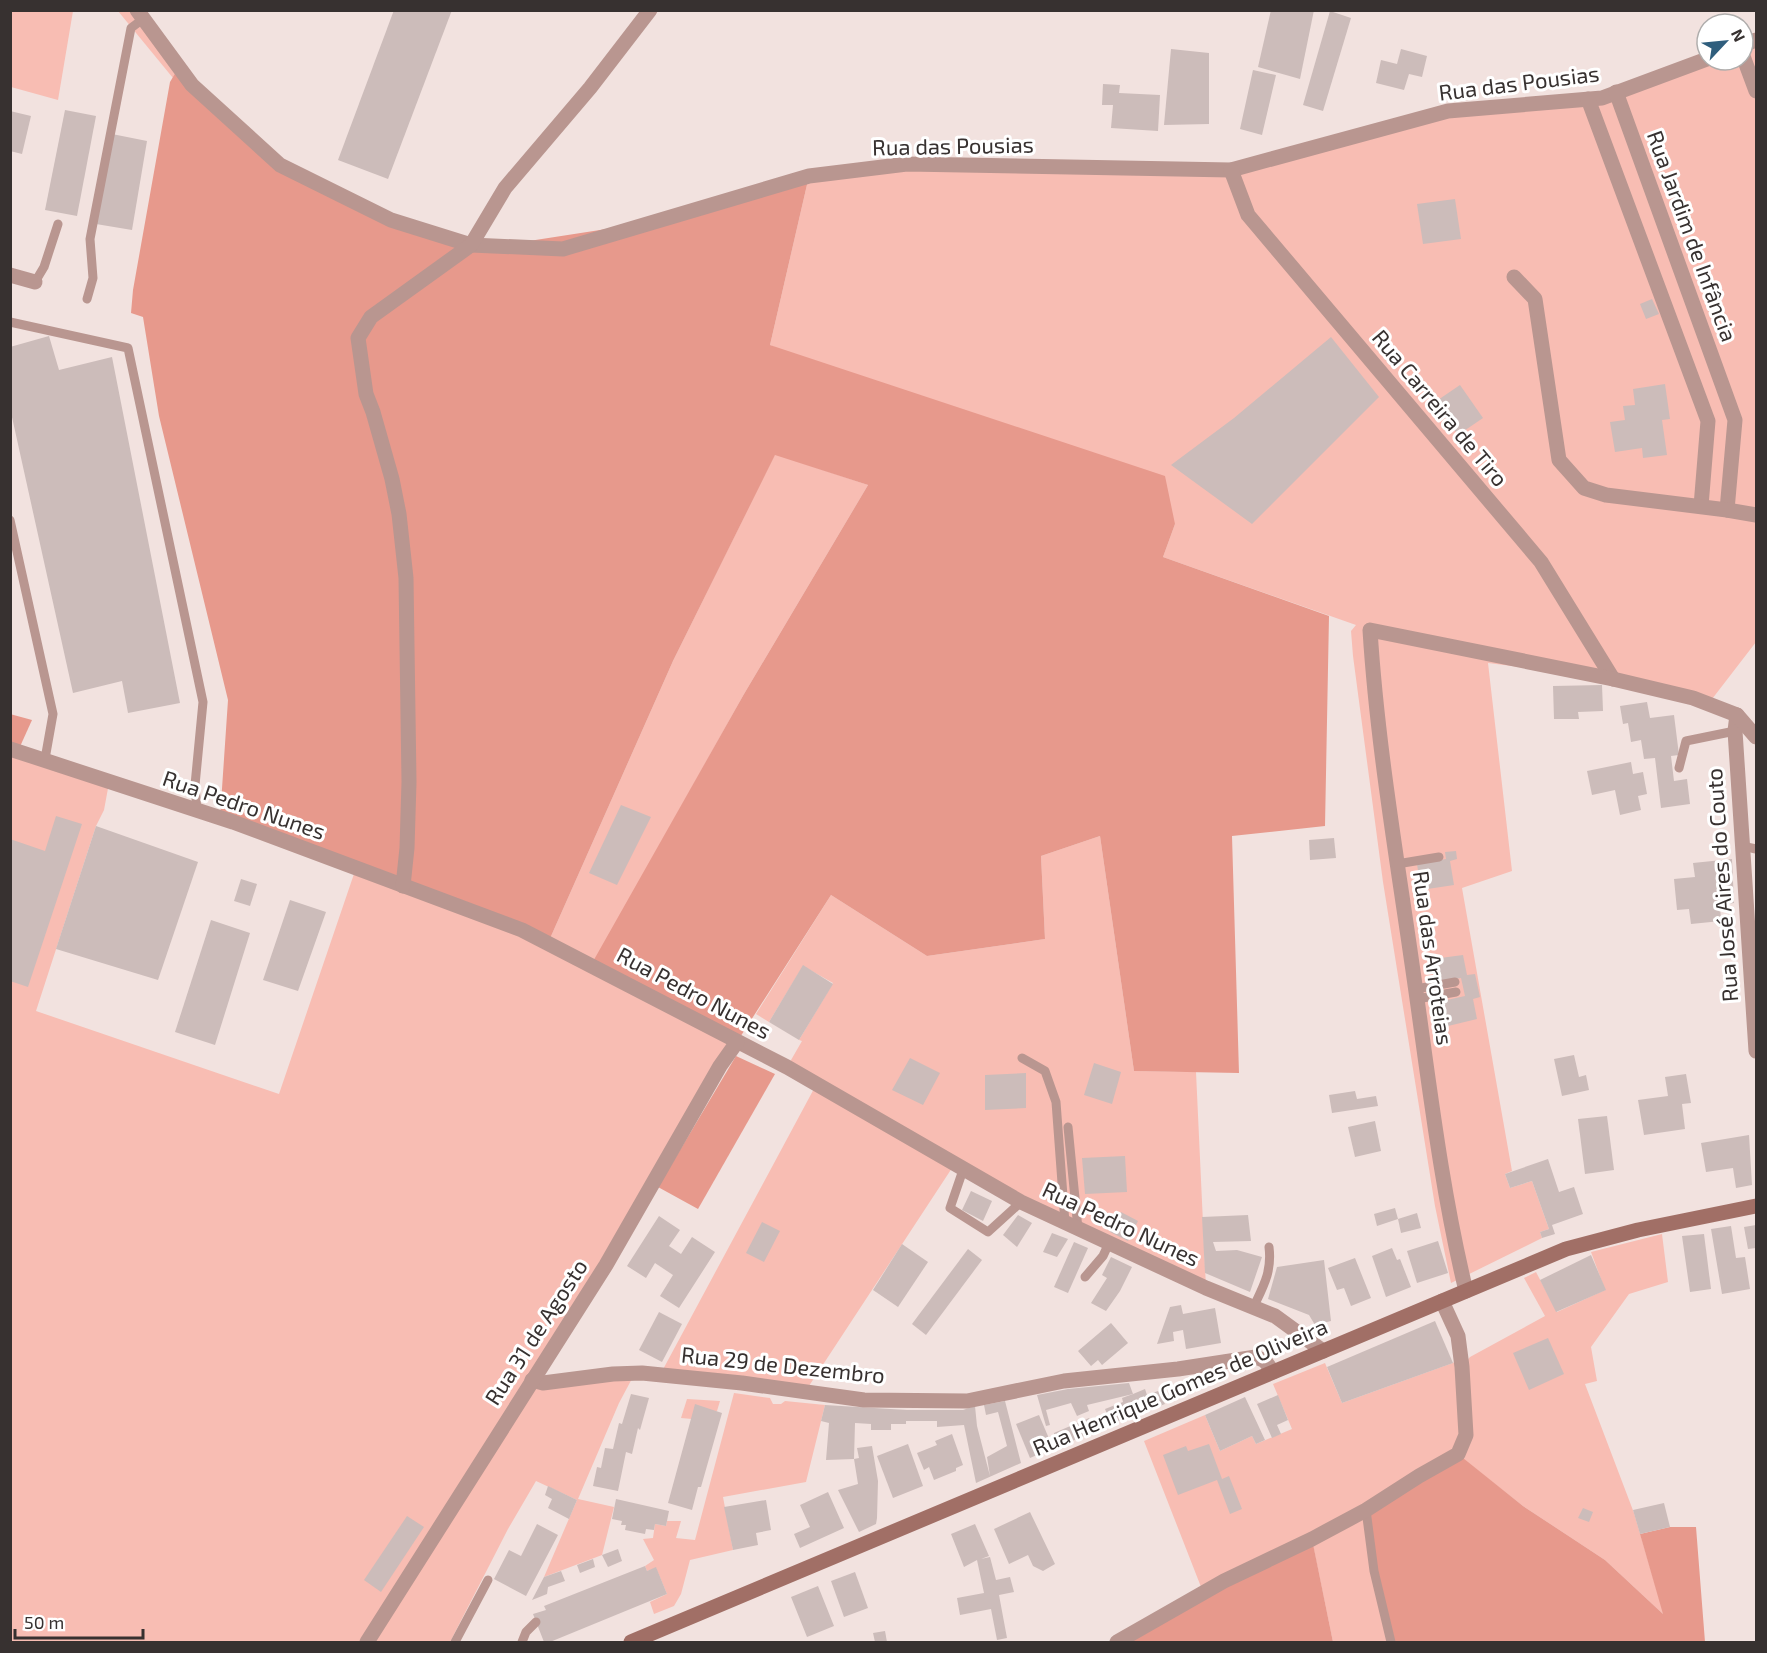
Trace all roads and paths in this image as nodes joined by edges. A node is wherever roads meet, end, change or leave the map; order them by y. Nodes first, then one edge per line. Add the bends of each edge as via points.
1 (650, 10) edge
2 (140, 15) edge
3 (1695, 62) edge
4 (1749, 72) edge
5 (1756, 91) edge
6 (1616, 92) junction
7 (1588, 99) junction
8 (1231, 170) junction
9 (58, 224) dead end
10 (471, 245) junction
11 (10, 275) edge
12 (1514, 277) dead end
13 (35, 282) joint
14 (87, 299) dead end
15 (10, 322) edge
16 (1701, 506) junction
17 (1727, 510) junction
18 (1756, 515) edge
19 (10, 520) edge
20 (1613, 679) junction
21 (1736, 723) junction
22 (1756, 737) edge
23 (10, 749) edge
24 (45, 759) junction
25 (1678, 768) dead end
26 (197, 811) junction
27 (1749, 848) edge
28 (1439, 857) dead end
29 (1397, 864) junction
30 (403, 886) junction
31 (1456, 987) dead end
32 (1416, 994) junction
33 (737, 1042) junction
34 (1756, 1051) edge
35 (1022, 1058) dead end
36 (1068, 1127) dead end
37 (963, 1170) junction
38 (1021, 1202) junction
39 (1756, 1206) edge
40 (1071, 1226) junction
41 (1109, 1243) junction
42 (1269, 1247) dead end
43 (1085, 1276) dead end
44 (1466, 1291) junction
45 (1442, 1301) junction
46 (1254, 1306) junction
47 (1323, 1351) junction
48 (1273, 1372) junction
49 (532, 1380) junction
50 (1366, 1510) junction
51 (488, 1580) dead end
52 (536, 1622) dead end
53 (367, 1642) edge
54 (455, 1642) edge
55 (522, 1642) edge
56 (631, 1642) edge
57 (1117, 1642) edge
58 (1391, 1642) edge

1 - 10 street via 505,188
2 - 10 street, Rua das Pousias via 192,85 280,165 391,220
2 - 14 lane via 131,28 90,239 93,279
3 - 6 street, Rua das Pousias
4 - 5 street
6 - 7 street, Rua das Pousias
6 - 17 street, Rua Jardim de Infância via 1735,420
7 - 8 street, Rua das Pousias via 1448,111
7 - 16 street via 1708,421
8 - 10 street, Rua das Pousias via 906,164 809,176 563,249
8 - 20 street, Rua Carreira de Tiro via 1248,215 1541,562
9 - 13 lane
10 - 30 street via 371,317 358,339 366,394 392,479 406,578 409,782
11 - 13 street
12 - 16 street via 1535,300 1558,460 1584,488 1606,495
15 - 26 lane via 128,348 203,702 195,785
16 - 17 street
17 - 18 street
19 - 24 lane via 53,714
20 - 21 street via 1693,698
20 - 29 street, Rua das Arroteias via 1370,630 1375,704
21 - 22 street
21 - 25 lane via 1686,741
21 - 27 street, Rua José Aires do Couto
23 - 24 street, Rua Pedro Nunes
24 - 26 street, Rua Pedro Nunes
26 - 30 street, Rua Pedro Nunes
27 - 34 street, Rua José Aires do Couto
28 - 29 lane
29 - 32 street, Rua das Arroteias
30 - 33 street, Rua Pedro Nunes via 522,930
31 - 32 lane
32 - 44 street, Rua das Arroteias via 1452,1226
33 - 37 street, Rua Pedro Nunes
33 - 49 street, Rua 31 de Agosto via 606,1265
35 - 40 lane via 1045,1071 1056,1102
36 - 40 lane
37 - 38 street, Rua Pedro Nunes
37 - 38 lane via 950,1208 988,1232
38 - 40 street, Rua Pedro Nunes
39 - 44 street, Rua Henrique Gomes de Oliveira via 1585,1243
40 - 41 street, Rua Pedro Nunes
41 - 43 lane
41 - 46 street, Rua Pedro Nunes
42 - 46 lane via 1271,1263
44 - 45 street, Rua Henrique Gomes de Oliveira
45 - 47 street, Rua Henrique Gomes de Oliveira
45 - 50 street via 1458,1336 1466,1435 1458,1455
46 - 47 street, Rua Pedro Nunes via 1275,1316
47 - 48 street, Rua Henrique Gomes de Oliveira
48 - 49 street, Rua 29 de Dezembro via 1265,1361 1256,1358 1064,1381 967,1401 864,1400 642,1373 543,1383
48 - 56 street, Rua Henrique Gomes de Oliveira
49 - 53 street, Rua 31 de Agosto
50 - 57 street via 1224,1581
50 - 58 lane via 1374,1571
51 - 54 lane
52 - 55 lane

